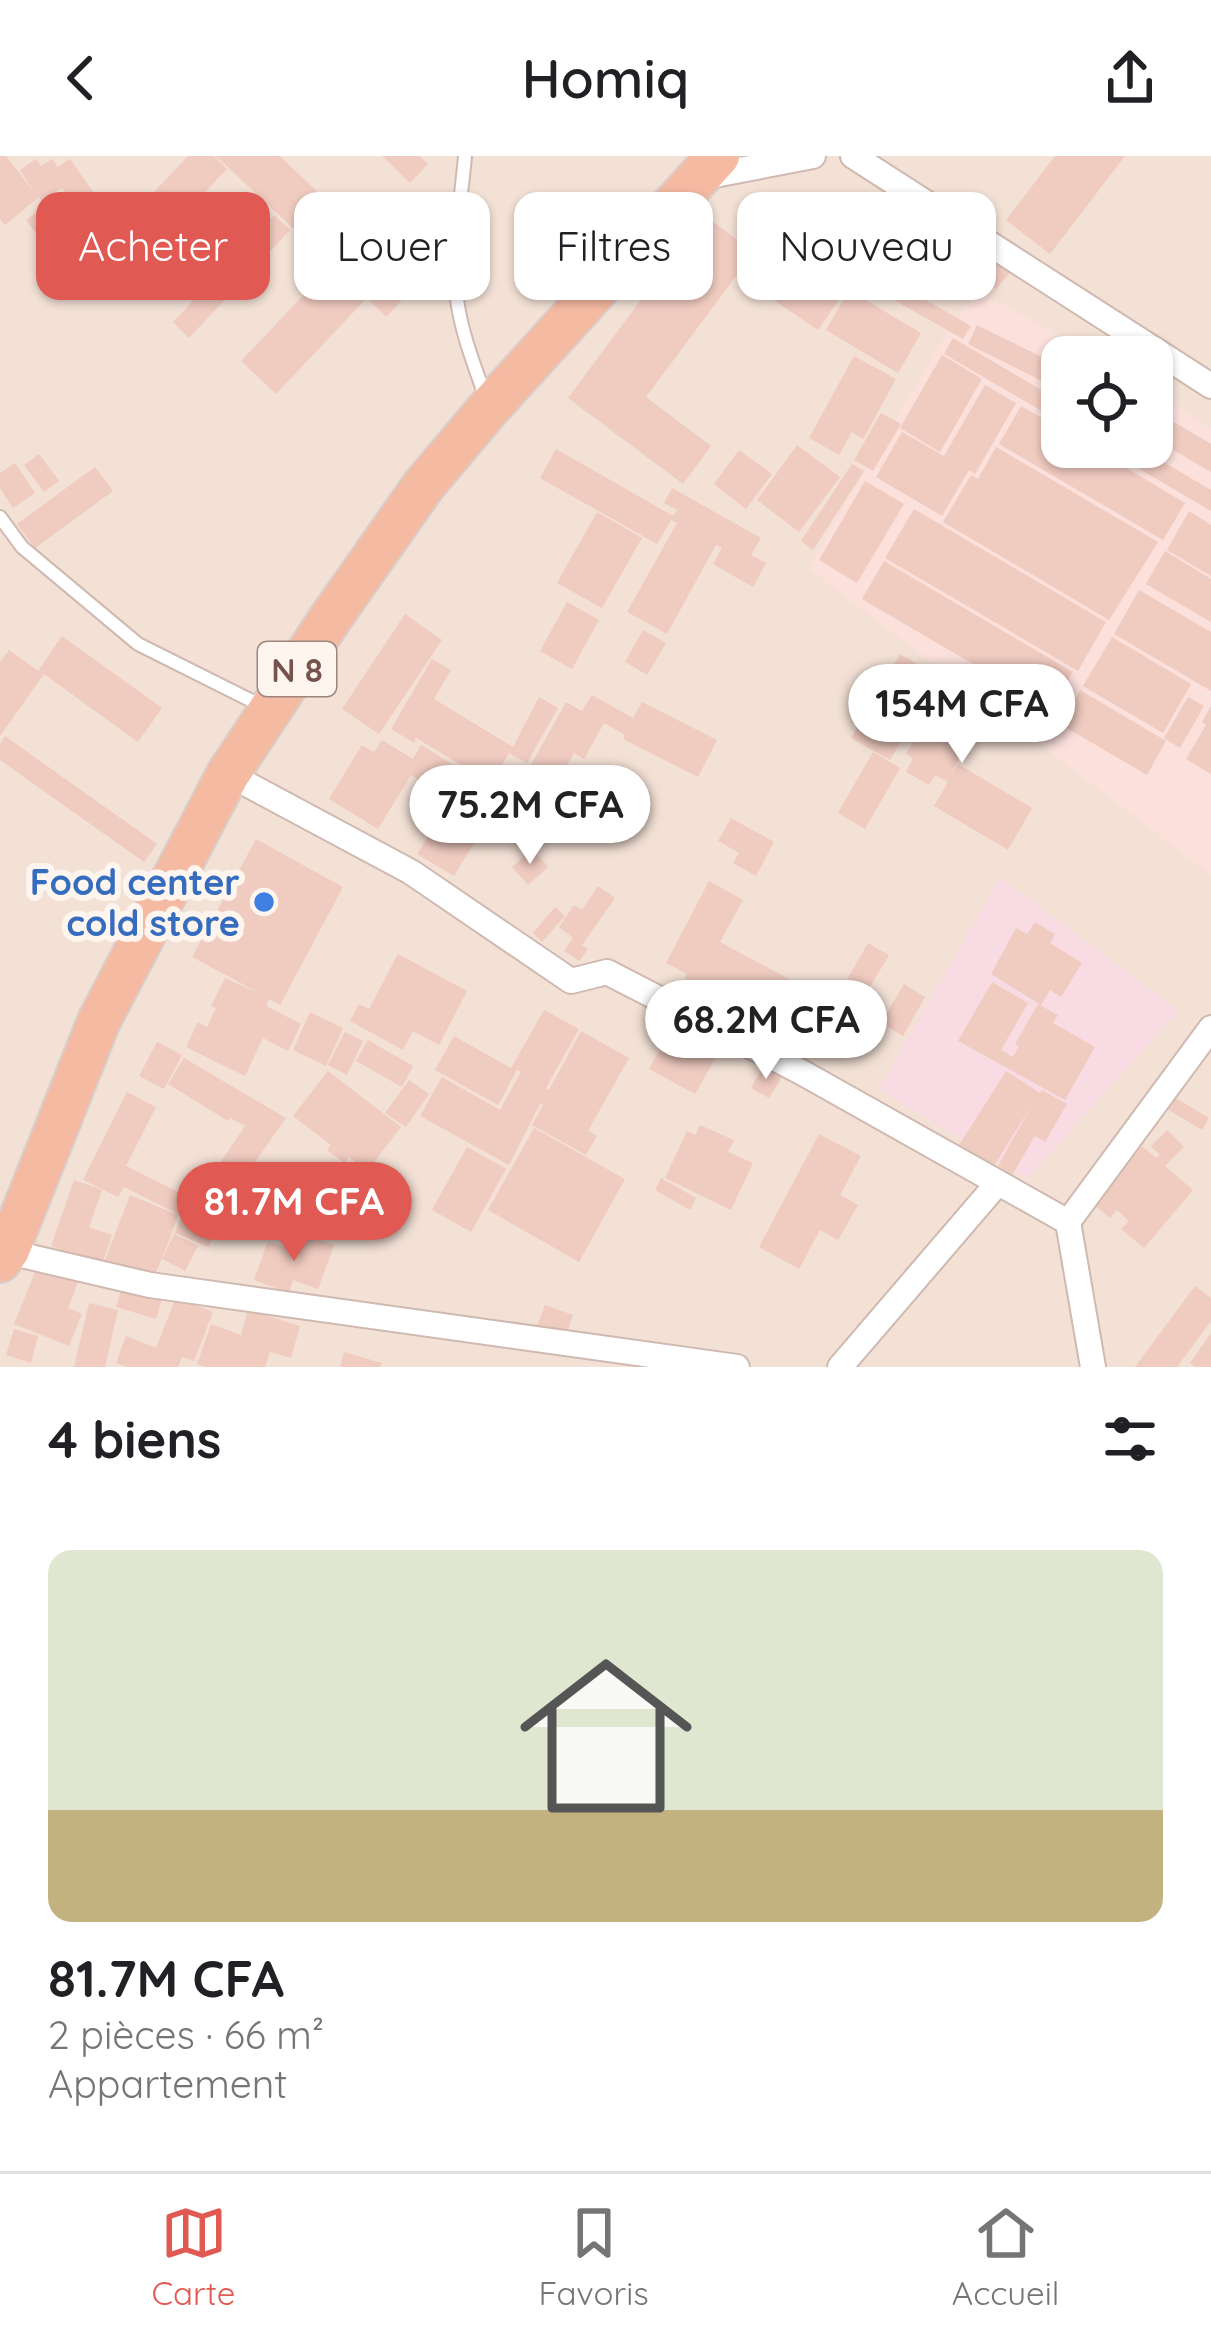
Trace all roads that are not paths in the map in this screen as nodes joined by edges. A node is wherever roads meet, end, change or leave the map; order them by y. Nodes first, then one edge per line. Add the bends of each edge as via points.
1 (465, 156) edge
2 (813, 156) edge
3 (853, 156) edge
4 (708, 167) edge
5 (1211, 386) edge
6 (489, 408) junction
7 (0, 518) edge
8 (270, 710) junction
9 (228, 774) junction
10 (1211, 1028) edge
11 (997, 1184) junction
12 (1068, 1222) junction
13 (3, 1253) edge
14 (737, 1367) edge
15 (840, 1367) edge
16 (1093, 1367) edge

1 - 6 lane via 457,302
2 - 4 street
3 - 5 street
4 - 6 highway, N 8
6 - 8 highway, N 8 via 424,485
7 - 8 lane via 22,547 138,644
8 - 9 highway, N 8
9 - 11 street via 411,872 571,981 607,972
9 - 13 highway, N 8 via 99,1022
10 - 12 street
11 - 12 street
11 - 15 street
12 - 16 street
13 - 14 street via 150,1286

